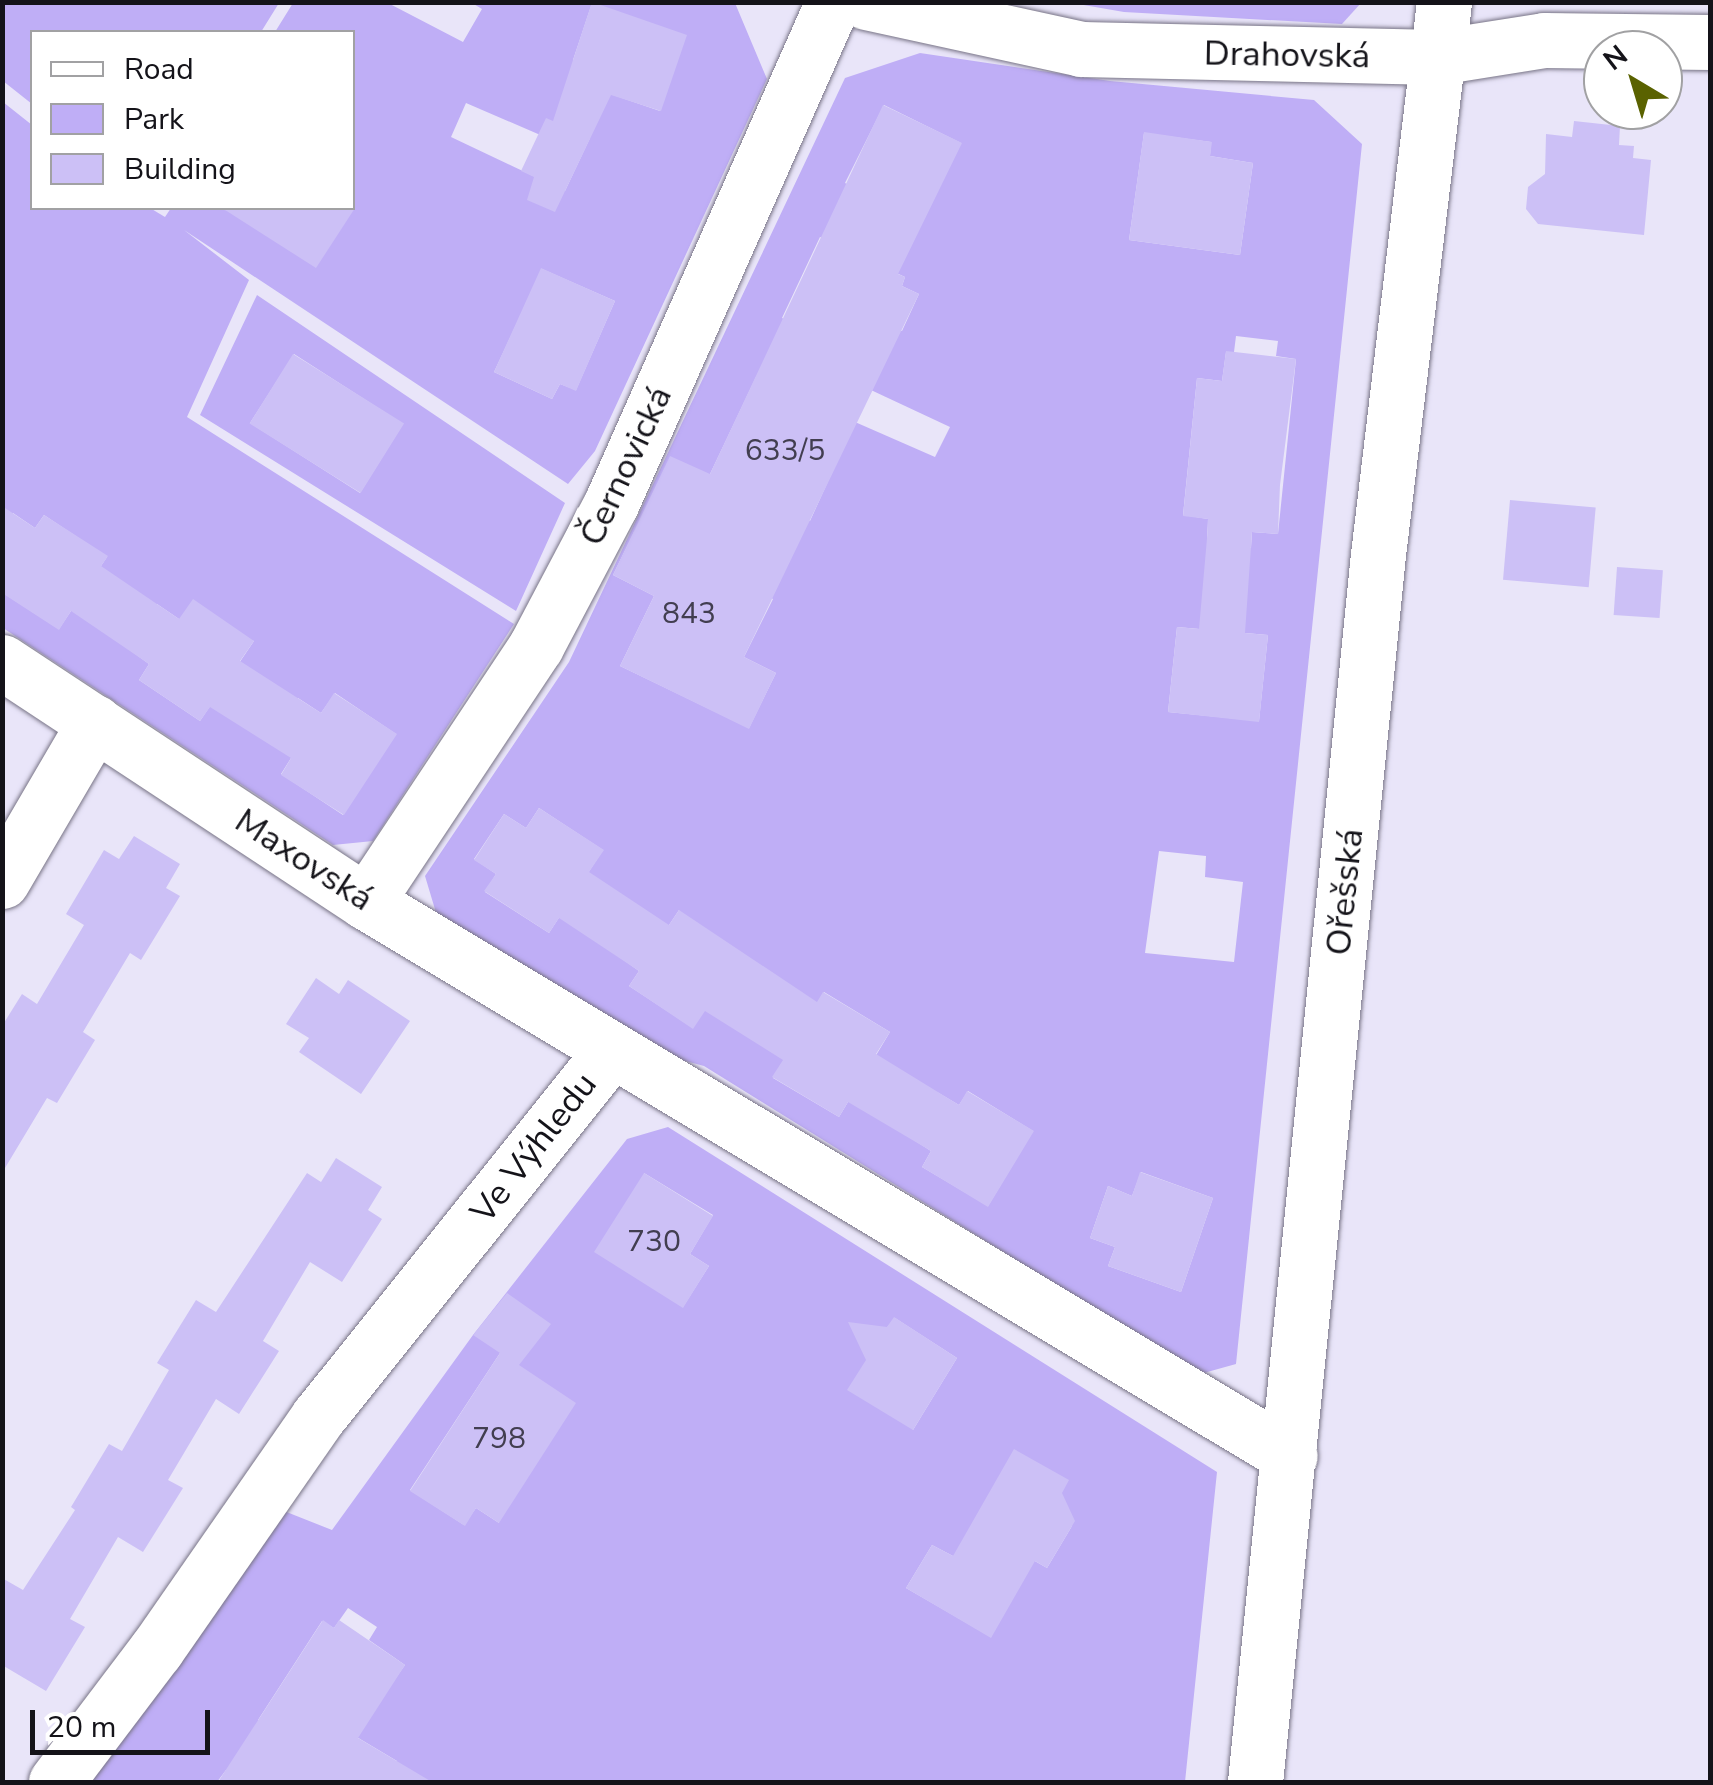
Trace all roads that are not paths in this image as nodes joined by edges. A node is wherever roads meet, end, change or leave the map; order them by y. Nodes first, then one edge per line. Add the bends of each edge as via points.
1 (834, 2) edge
2 (866, 2) edge
3 (1444, 2) edge
4 (1710, 42) edge
5 (1437, 58) junction
6 (2, 662) edge
7 (95, 722) junction
8 (2, 882) edge
9 (366, 902) junction
10 (610, 1051) junction
11 (1290, 1456) junction
12 (56, 1782) edge
13 (1254, 1782) edge

1 - 9 street, Černovická via 612,504 536,646
2 - 5 street, Drahovská via 1081,50
3 - 5 street, Ořešská
4 - 5 street, Drahovská via 1544,40
5 - 11 street, Ořešská via 1377,563
6 - 7 street, Maxovská
7 - 8 street
7 - 9 street, Maxovská
9 - 10 street, Maxovská
10 - 11 street, Ve Výhledu
10 - 12 street, Ve Výhledu via 318,1418
11 - 13 street, Ořešská

